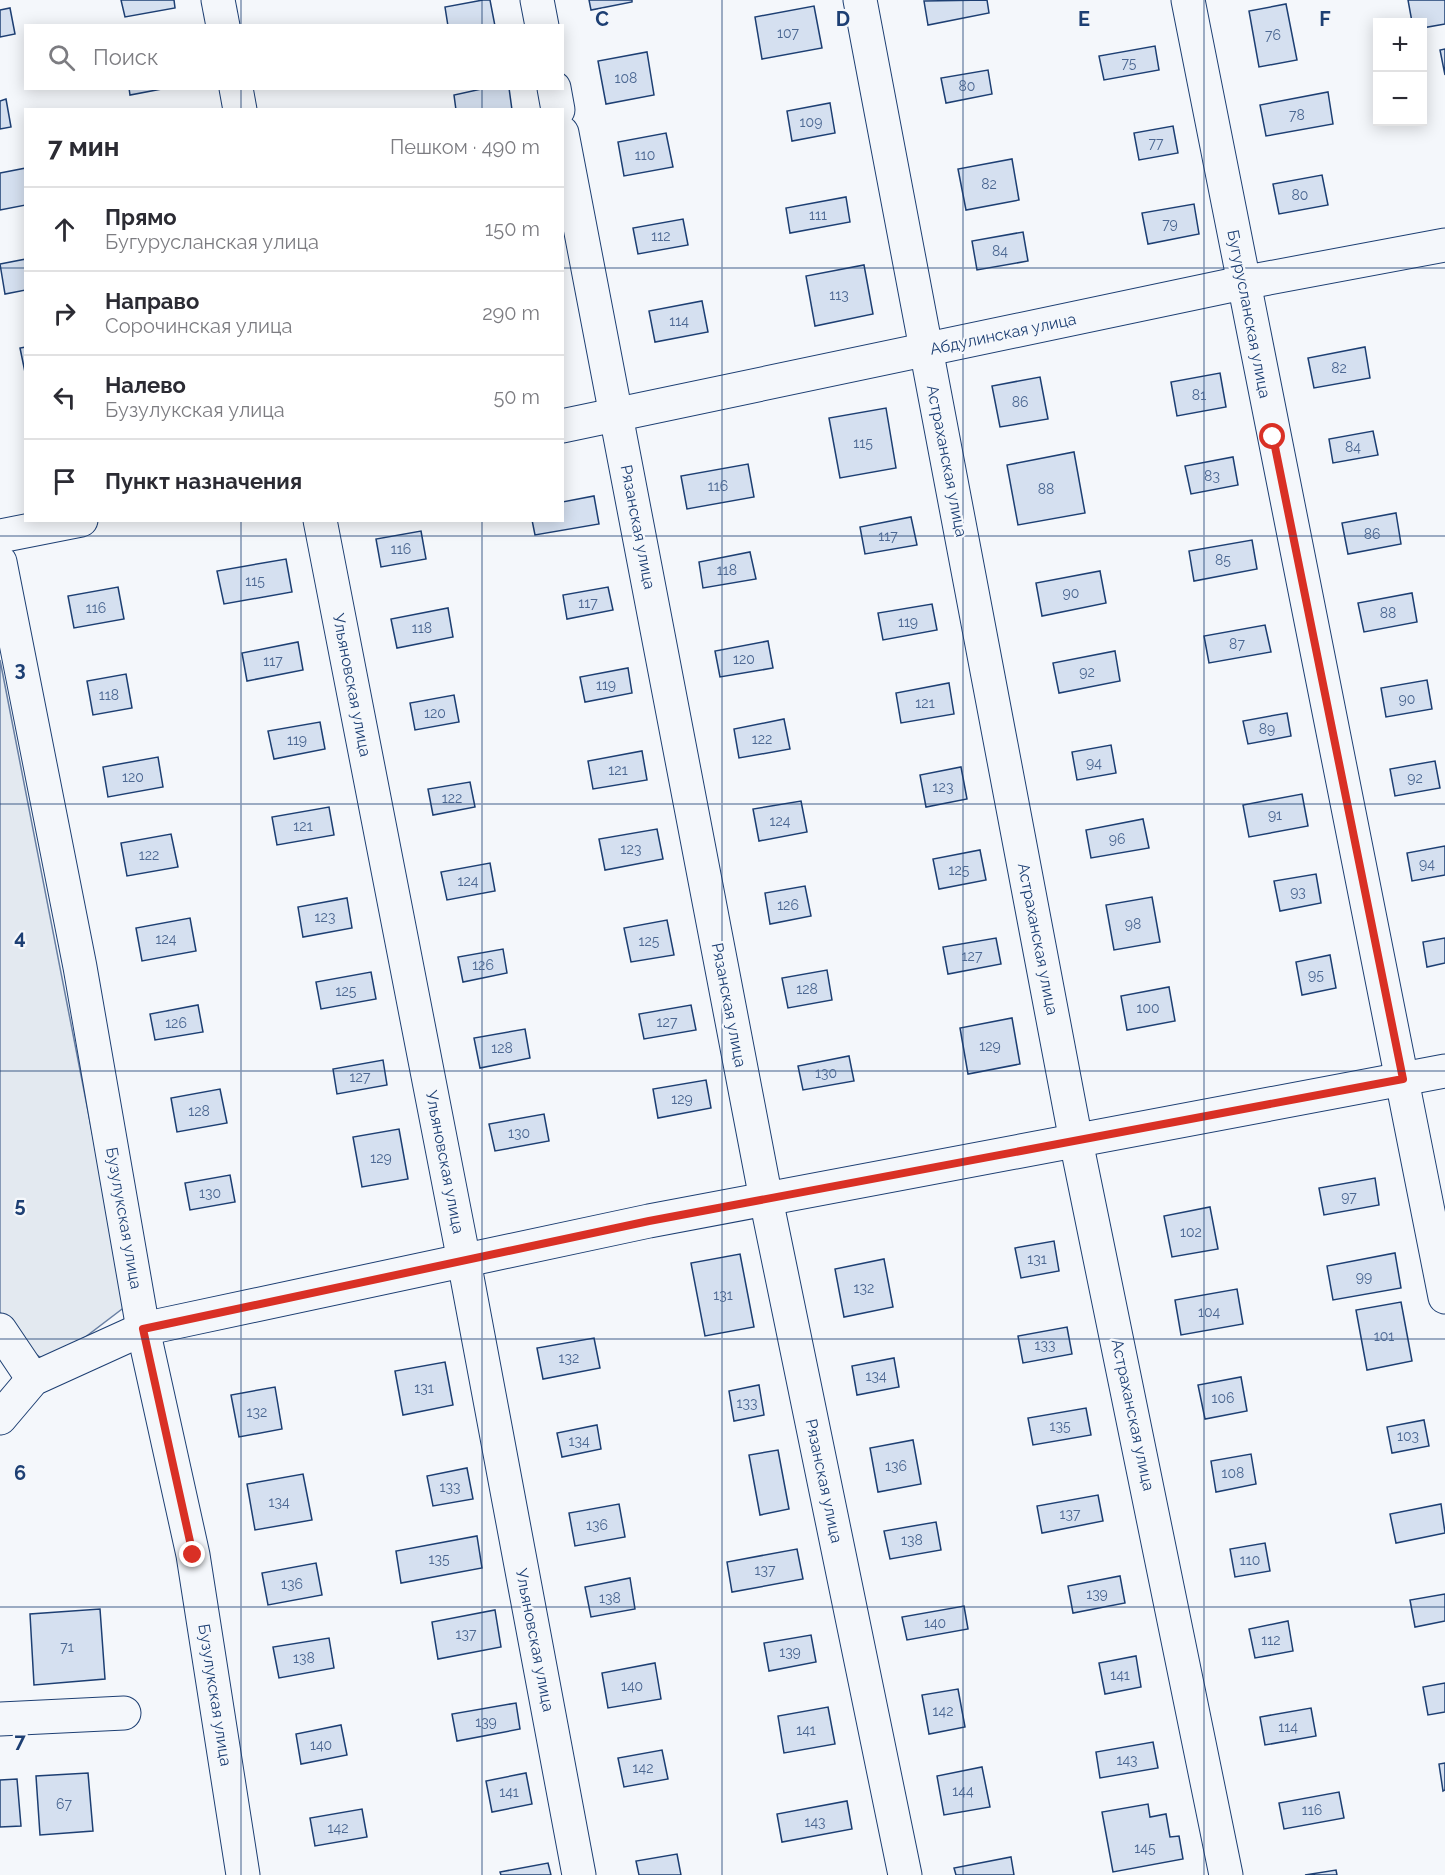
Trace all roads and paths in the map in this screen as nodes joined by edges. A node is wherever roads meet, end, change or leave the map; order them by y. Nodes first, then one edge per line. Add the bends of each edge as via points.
1 (218, 0) edge
2 (537, 0) edge
3 (860, 0) edge
4 (1188, 0) edge
5 (223, 24) edge
6 (542, 24) edge
7 (236, 90) edge
8 (554, 90) edge
9 (240, 108) edge
10 (558, 108) edge
11 (564, 143) edge
12 (1445, 245) edge
13 (1242, 283) junction
14 (926, 350) junction
15 (617, 415) junction
16 (564, 426) edge
17 (71, 522) edge
18 (320, 522) edge
19 (0, 536) edge
20 (0, 562) edge
21 (1445, 1071) edge
22 (1403, 1079) junction
23 (1076, 1140) junction
24 (766, 1199) junction
25 (464, 1261) junction
26 (1445, 1298) edge
27 (143, 1329) junction
28 (0, 1330) edge
29 (33, 1380) junction
30 (0, 1418) edge
31 (124, 1713) dead end
32 (0, 1719) edge
33 (243, 1875) edge
34 (579, 1875) edge
35 (905, 1875) edge
36 (1226, 1875) edge

1 - 5 street
2 - 6 street
3 - 14 street, Астраханская улица
4 - 13 street, Бугурусланская улица
7 - 9 street
8 - 10 street
11 - 15 street, Рязанская улица
12 - 13 street, Абдулинская улица
13 - 14 street, Абдулинская улица
13 - 22 street, Бугурусланская улица
14 - 15 street, Абдулинская улица
14 - 23 street, Астраханская улица
15 - 16 street, Абдулинская улица
15 - 24 street, Рязанская улица
17 - 19 street
18 - 25 street, Ульяновская улица
20 - 27 street, Бузулукская улица via 80,967
21 - 22 street
22 - 23 street
22 - 26 street, Бугурусланская улица
23 - 24 street
23 - 36 street, Астраханская улица
24 - 25 street
24 - 35 street, Рязанская улица
25 - 27 street
25 - 34 street, Ульяновская улица
27 - 29 street
27 - 33 street, Бузулукская улица via 193,1555
28 - 29 street
29 - 30 street
31 - 32 street

